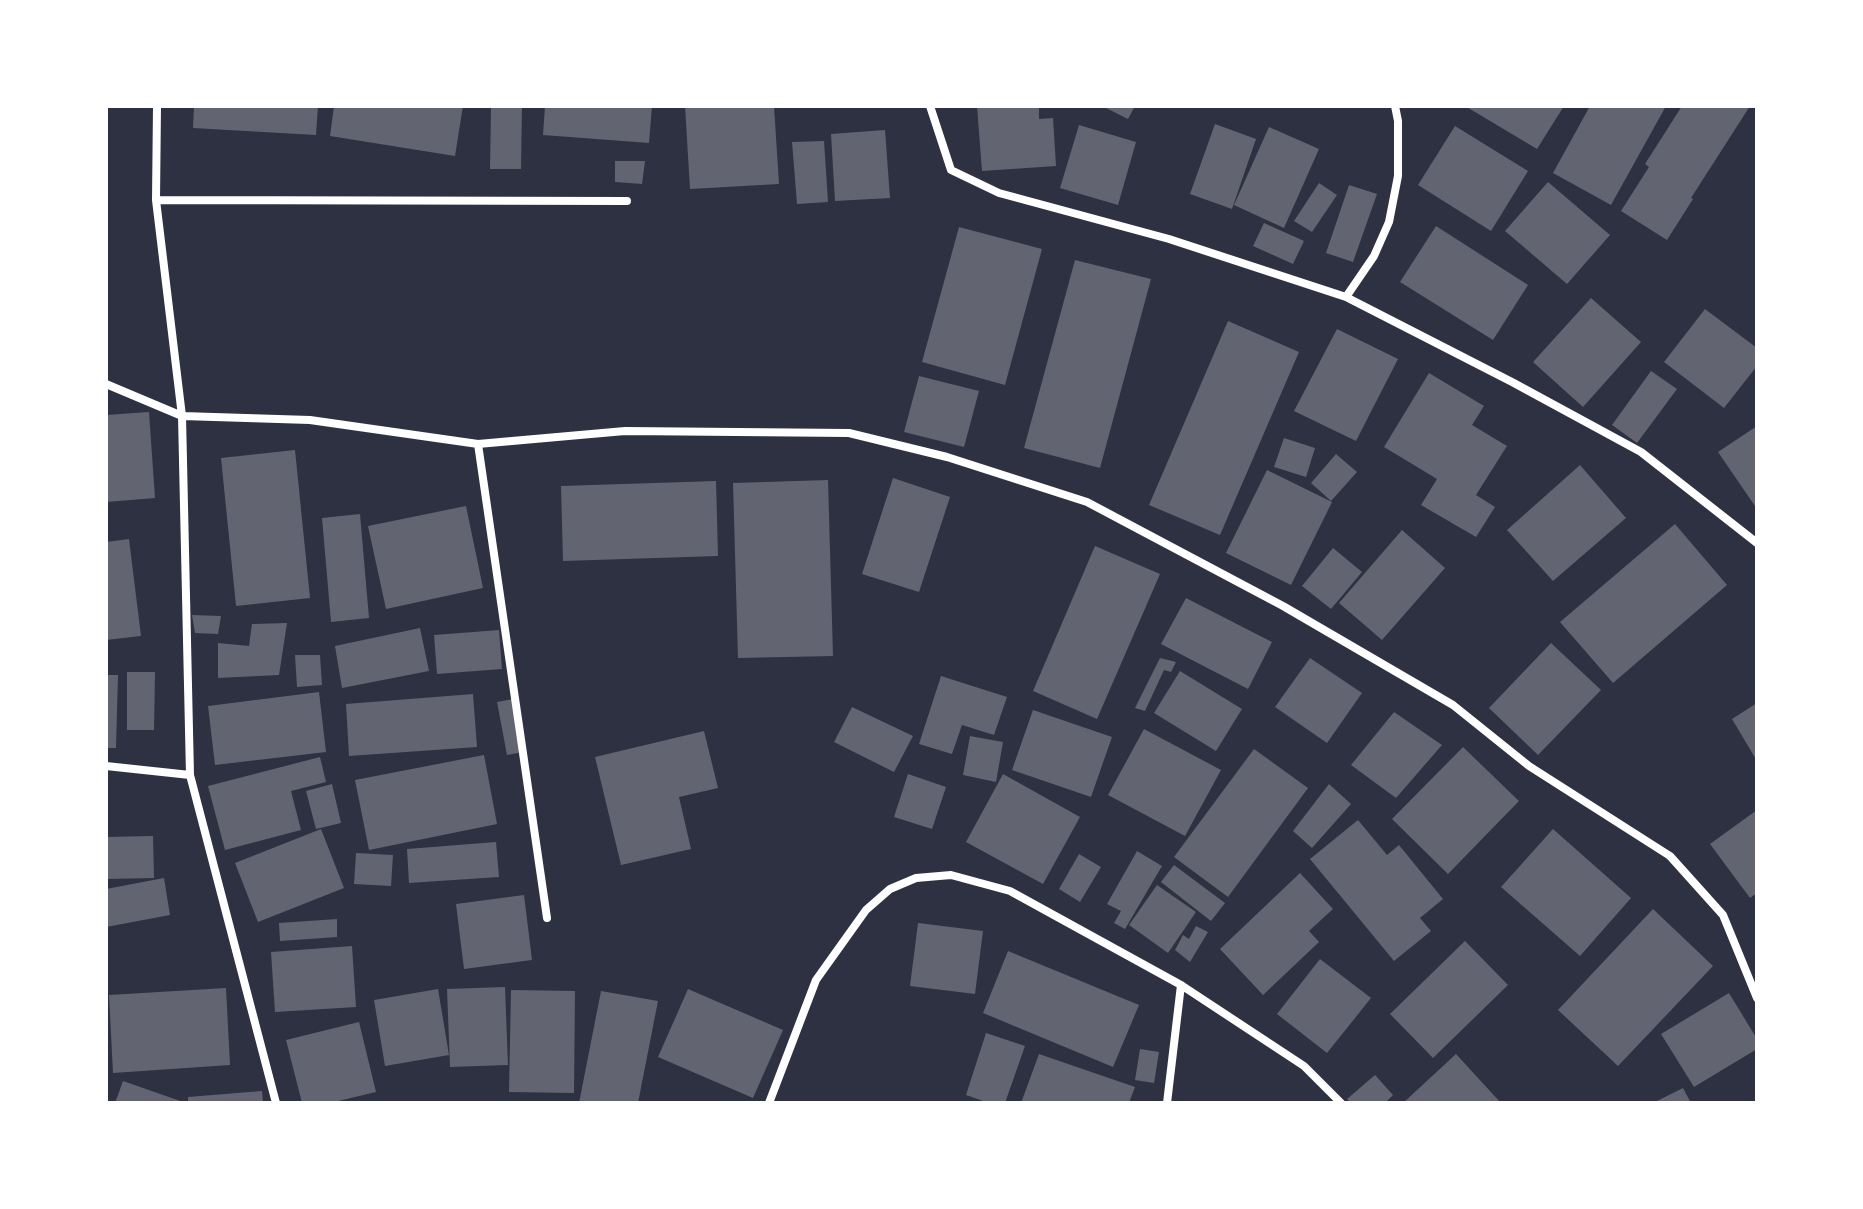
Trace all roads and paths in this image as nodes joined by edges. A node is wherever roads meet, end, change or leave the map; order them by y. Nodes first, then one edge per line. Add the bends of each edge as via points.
1 (157, 106) edge
2 (930, 106) edge
3 (1395, 106) edge
4 (156, 200) junction
5 (627, 201) dead end
6 (1346, 297) junction
7 (106, 384) edge
8 (182, 416) junction
9 (478, 444) junction
10 (1757, 543) edge
11 (106, 766) edge
12 (190, 775) junction
13 (547, 918) dead end
14 (1181, 985) junction
15 (1757, 998) edge
16 (276, 1103) edge
17 (769, 1103) edge
18 (1167, 1103) edge
19 (1341, 1103) edge

1 - 4 street
2 - 6 street via 951,170 999,193 1169,239
3 - 6 street via 1398,176 1389,222
4 - 5 street
4 - 8 street
6 - 10 street via 1641,452
7 - 8 street
8 - 9 street via 310,420
8 - 12 street
9 - 13 street
9 - 15 street via 625,431 849,433 947,457 1087,502 1283,606 1453,705 1529,766 1670,856 1723,915
11 - 12 street
12 - 16 street
14 - 17 street via 1010,891 951,875 916,878 890,889 866,910 816,980
14 - 18 street
14 - 19 street via 1304,1066

